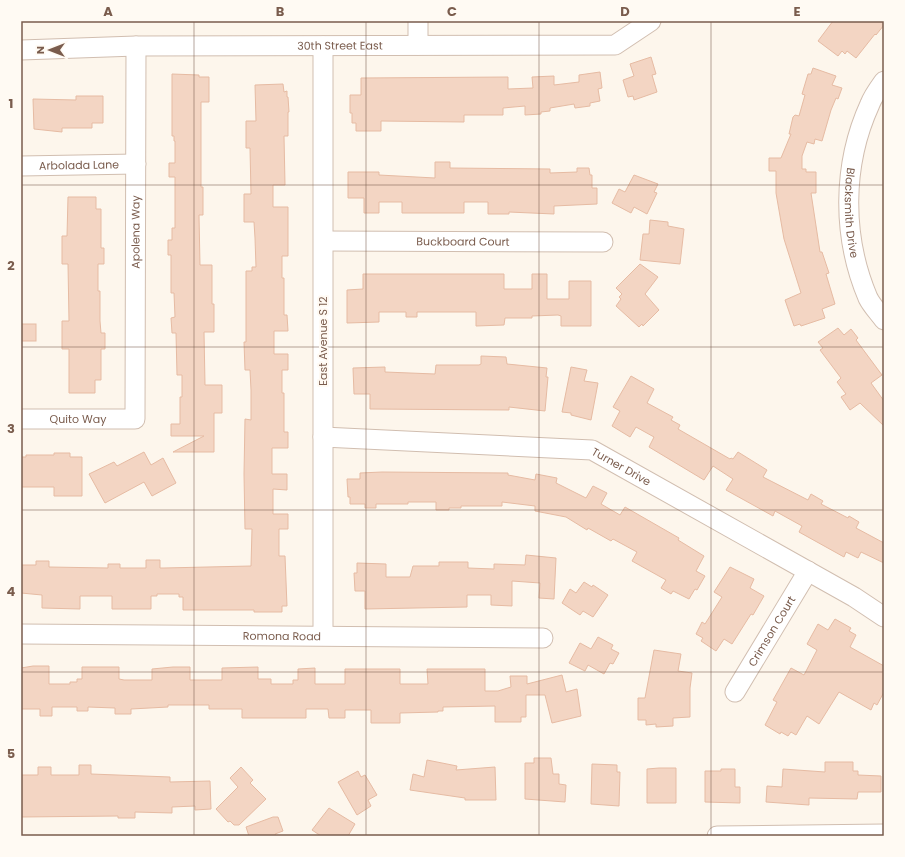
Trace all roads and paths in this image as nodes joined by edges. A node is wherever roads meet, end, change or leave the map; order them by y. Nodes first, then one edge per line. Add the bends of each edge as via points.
1 (418, 21) edge
2 (651, 21) edge
3 (418, 45) junction
4 (136, 46) junction
5 (323, 46) junction
6 (21, 50) edge
7 (884, 81) edge
8 (136, 164) junction
9 (21, 166) edge
10 (324, 241) junction
11 (603, 242) dead end
12 (884, 320) edge
13 (21, 418) edge
14 (136, 418) joint
15 (323, 437) junction
16 (808, 571) junction
17 (884, 617) edge
18 (21, 634) edge
19 (323, 635) junction
20 (543, 638) dead end
21 (735, 692) dead end
22 (884, 834) edge
23 (717, 836) edge

1 - 3 street
2 - 3 street, 30th Street East via 615,45
3 - 5 street, 30th Street East
4 - 5 street, 30th Street East
4 - 6 street, 30th Street East
4 - 8 street, Apolena Way
5 - 10 street, East Avenue S 12
7 - 12 street, Blacksmith Drive via 870,104 855,150 847,198 852,247 869,299
8 - 9 street, Arbolada Lane
8 - 14 street, Apolena Way
10 - 11 street, Buckboard Court
10 - 15 street, East Avenue S 12
13 - 14 street, Quito Way
15 - 16 street, Turner Drive via 592,450
15 - 19 street, East Avenue S 12
16 - 17 street, Turner Drive
16 - 21 street, Crimson Court
18 - 19 street, Romona Road
19 - 20 street, Romona Road
22 - 23 street

